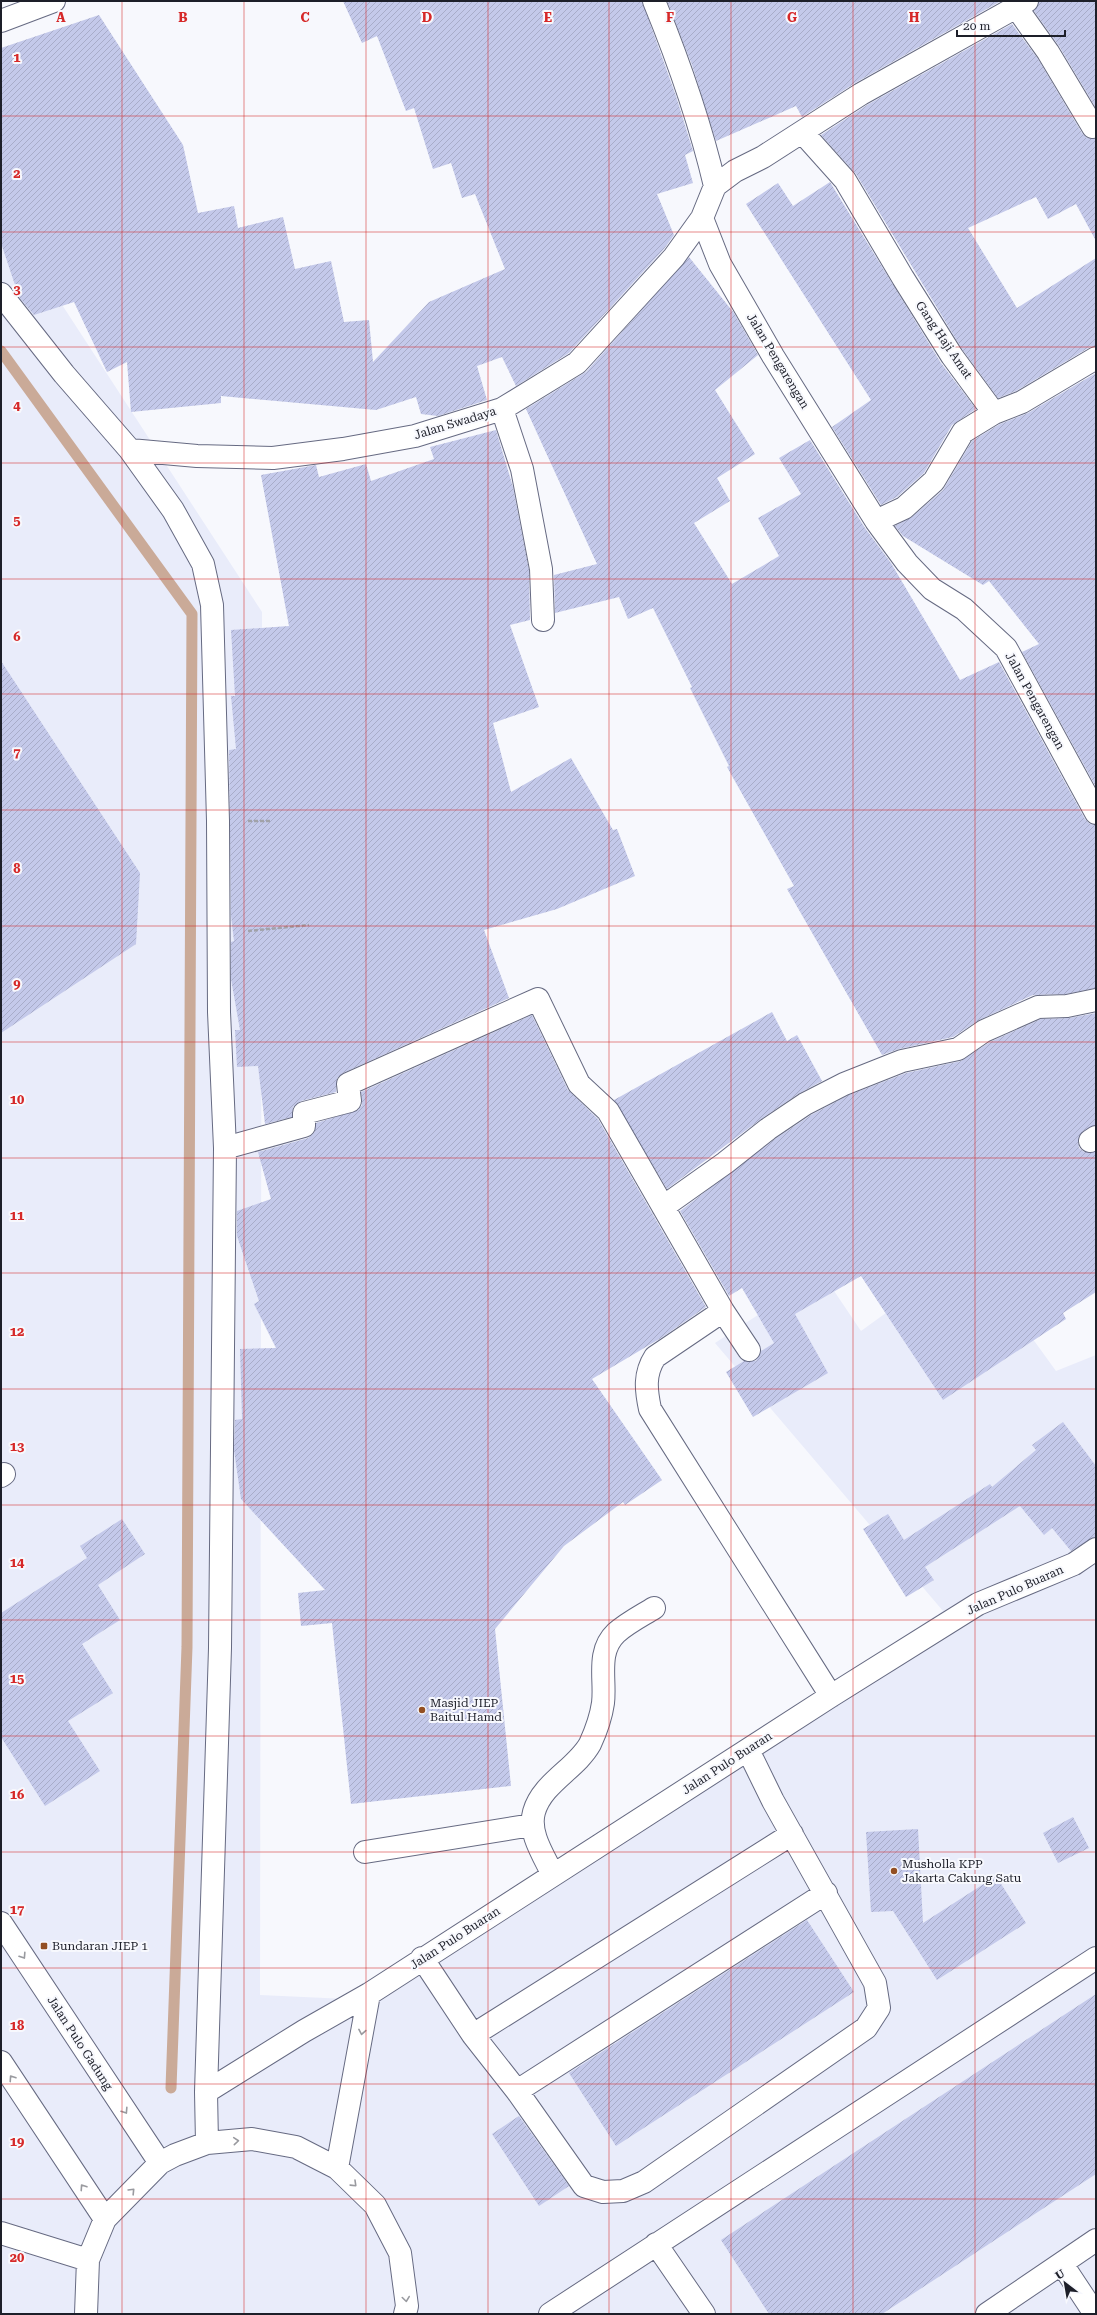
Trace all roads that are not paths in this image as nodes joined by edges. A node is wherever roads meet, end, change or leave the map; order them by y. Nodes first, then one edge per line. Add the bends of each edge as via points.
1 (54, 1) edge
2 (654, 1) edge
3 (1022, 4) edge
4 (1, 21) edge
5 (1093, 127) dead end
6 (802, 132) junction
7 (715, 186) junction
8 (702, 218) junction
9 (1, 294) edge
10 (1096, 358) edge
11 (502, 409) junction
12 (994, 413) junction
13 (130, 450) junction
14 (876, 522) junction
15 (544, 620) dead end
16 (1096, 813) edge
17 (1096, 1000) edge
18 (225, 1148) junction
19 (663, 1208) junction
20 (723, 1311) junction
21 (749, 1350) dead end
22 (1096, 1549) edge
23 (654, 1608) dead end
24 (831, 1696) junction
25 (748, 1750) junction
26 (532, 1825) junction
27 (792, 1834) junction
28 (365, 1852) dead end
29 (553, 1874) junction
30 (826, 1892) junction
31 (1, 1923) edge
32 (422, 1958) junction
33 (1096, 1958) edge
34 (369, 1994) junction
35 (473, 2035) junction
36 (1, 2062) edge
37 (517, 2091) junction
38 (206, 2092) junction
39 (207, 2144) junction
40 (160, 2163) junction
41 (337, 2168) junction
42 (105, 2219) junction
43 (1, 2233) edge
44 (1096, 2240) edge
45 (656, 2244) junction
46 (88, 2260) junction
47 (1062, 2264) junction
48 (86, 2314) edge
49 (405, 2314) edge
50 (550, 2314) edge
51 (704, 2314) edge
52 (987, 2314) edge
53 (1095, 2314) edge

1 - 4 street
2 - 7 street via 678,58 700,125
3 - 5 street
3 - 6 street via 862,94
6 - 7 street via 735,171
6 - 12 street, Gang Haji Amat via 845,180 944,343
7 - 8 street
8 - 11 street, Jalan Swadaya via 674,257 577,363
8 - 14 street, Jalan Pengarengan via 720,264
9 - 13 street via 64,374
10 - 12 street via 1022,402
11 - 13 street, Jalan Swadaya via 415,436 343,450 273,458 197,456
11 - 15 street via 522,469 541,570
12 - 14 street via 963,432 934,482 904,508
13 - 18 street via 173,510 190,539 203,564 212,605 218,821 219,1012
14 - 16 street, Jalan Pengarengan via 907,563 932,589 964,609 1006,648
17 - 19 street via 1067,1006 1038,1007 984,1031 958,1049 902,1061 844,1084 805,1104 768,1129
18 - 19 street via 304,1126 304,1113 350,1101 348,1084 538,999 579,1084 608,1111
18 - 38 street via 220,1648
19 - 20 street
20 - 21 street
20 - 24 street via 655,1357 648,1368 646,1390 650,1409
22 - 24 street, Jalan Pulo Buaran via 1074,1564 978,1604
23 - 26 street via 615,1634 608,1643 604,1655 603,1702 599,1724 589,1745 545,1792 534,1811
24 - 25 street, Jalan Pulo Buaran
25 - 27 street
25 - 29 street, Jalan Pulo Buaran
26 - 28 street
26 - 29 street
27 - 30 street
27 - 35 street
29 - 32 street, Jalan Pulo Buaran
30 - 37 street
30 - 37 street via 875,1984 879,2008 866,2028 644,2182 623,2191 603,2192 584,2186
31 -> 40 street, Jalan Pulo Gadung
32 - 34 street, Jalan Pulo Buaran
32 - 35 street
33 - 45 street
34 - 38 street, Jalan Pulo Buaran
34 -> 41 street
35 - 37 street
42 -> 36 street
38 - 39 street
39 - 40 street
39 -> 41 street via 252,2139 296,2147
42 -> 40 street
41 -> 49 street via 375,2205 400,2253 407,2306
42 - 46 street
43 - 46 street
44 - 47 street
45 - 50 street
45 - 51 street
46 - 48 street
47 - 52 street
47 - 53 street

